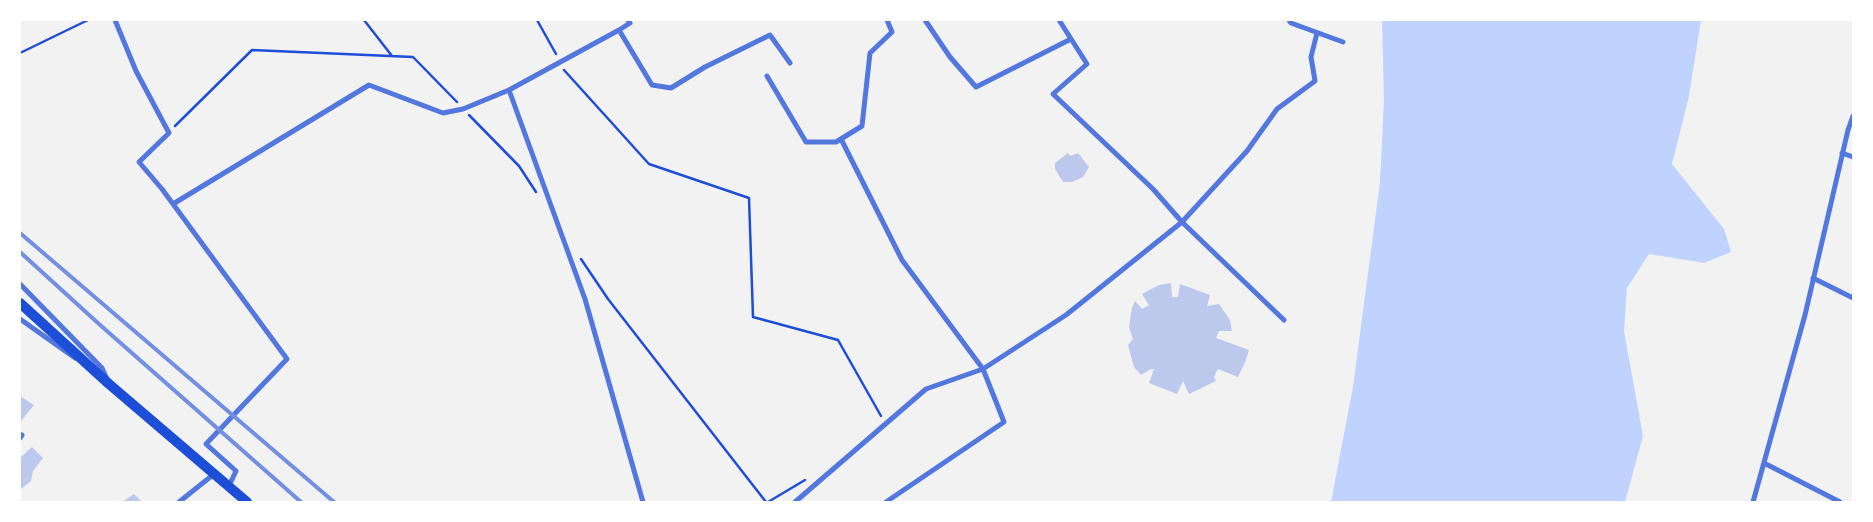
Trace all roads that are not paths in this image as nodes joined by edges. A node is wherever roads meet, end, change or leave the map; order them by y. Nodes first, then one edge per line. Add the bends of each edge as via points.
1 (115, 20) edge
2 (628, 20) edge
3 (887, 20) edge
4 (925, 20) edge
5 (1059, 20) edge
6 (1289, 20) edge
7 (619, 30) junction
8 (1317, 33) junction
9 (1072, 39) junction
10 (1343, 42) dead end
11 (790, 63) dead end
12 (767, 76) dead end
13 (509, 90) junction
14 (1853, 116) edge
15 (841, 138) junction
16 (1842, 153) junction
17 (1853, 157) edge
18 (173, 204) junction
19 (1182, 222) junction
20 (1813, 278) junction
21 (20, 284) edge
22 (1853, 298) edge
23 (20, 303) edge
24 (20, 319) edge
25 (1284, 320) dead end
26 (983, 369) junction
27 (109, 384) junction
28 (1764, 463) junction
29 (214, 474) junction
30 (229, 486) junction
31 (179, 502) edge
32 (246, 502) edge
33 (643, 502) edge
34 (795, 502) edge
35 (886, 502) edge
36 (1754, 502) edge
37 (1840, 502) edge

1 - 18 street via 136,72 169,133 139,162
2 - 7 street via 630,23
3 - 15 street via 892,32 870,53 862,126
4 - 9 street via 950,58 976,87
5 - 9 street
6 - 8 street
7 - 11 street via 652,86 670,88 770,35
7 - 13 street
8 - 10 street
8 - 19 street via 1311,58 1315,81 1278,109 1247,151
9 - 19 street via 1087,64 1053,94 1154,189
12 - 15 street via 806,142 836,142
13 - 18 street via 444,113 369,86
13 - 33 street via 585,300
14 - 16 street
15 - 26 street via 902,260
16 - 17 street
16 - 20 street
18 - 30 street via 287,359 206,444 236,471
19 - 25 street
19 - 26 street via 1066,315
20 - 22 street
20 - 28 street
21 - 27 street via 102,368
23 - 27 main road
24 - 27 street
26 - 34 street via 926,389
26 - 35 street via 1004,422
27 - 29 main road
28 - 36 street
28 - 37 street
29 - 30 main road
29 - 31 street
30 - 32 main road

